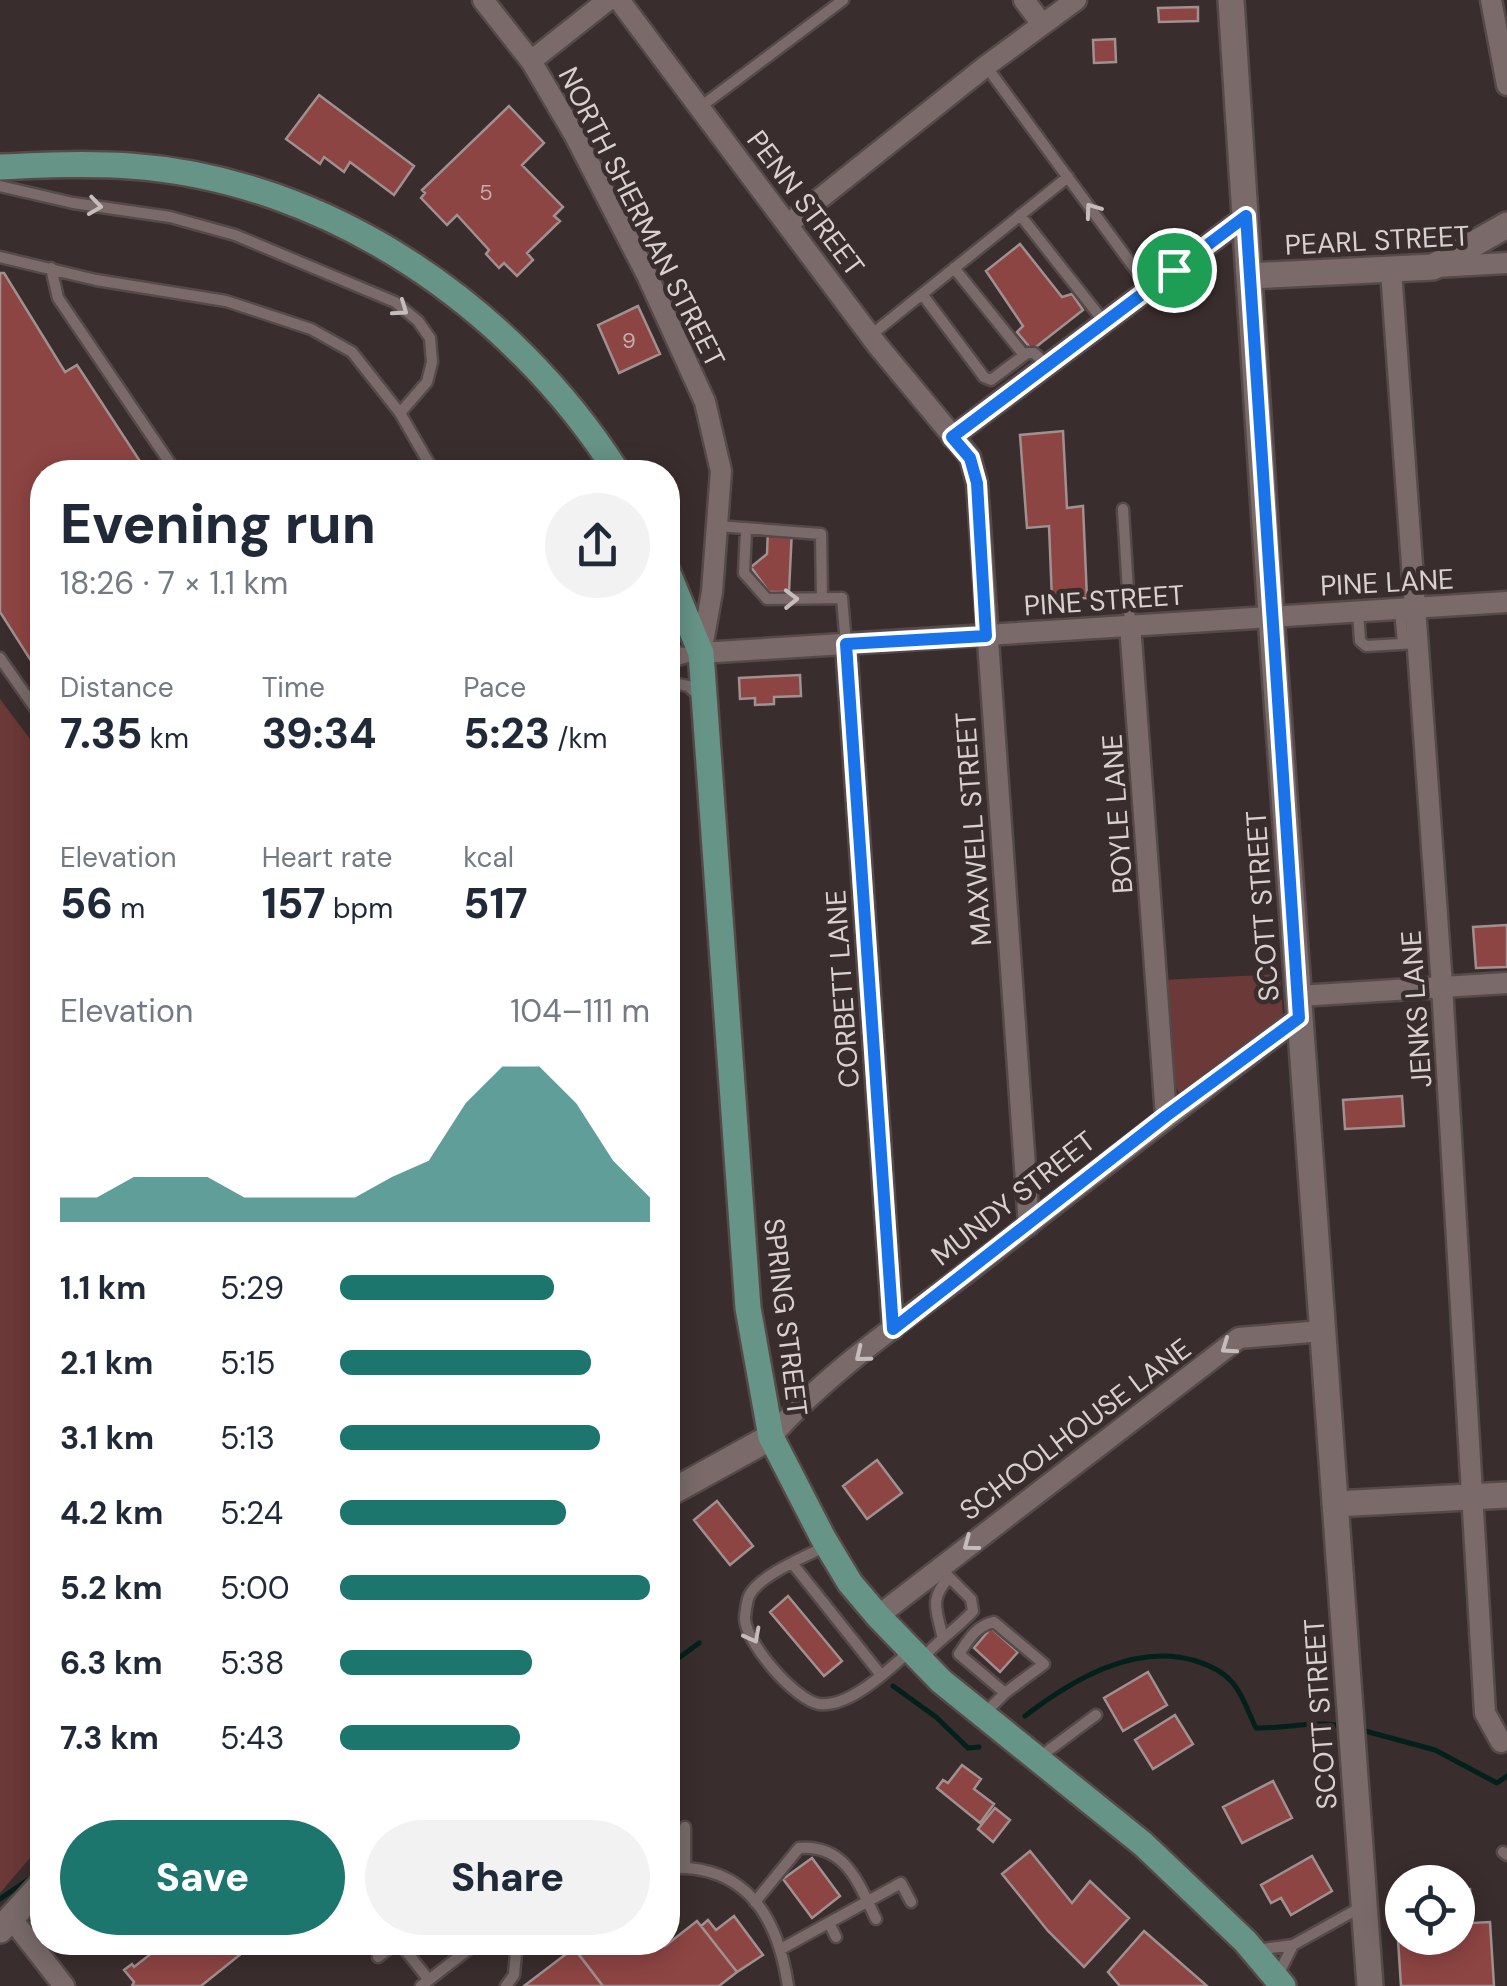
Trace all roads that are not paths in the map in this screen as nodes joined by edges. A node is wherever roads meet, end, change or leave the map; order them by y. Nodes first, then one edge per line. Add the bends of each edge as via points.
1 (482, 0) edge
2 (608, 0) edge
3 (618, 0) edge
4 (843, 0) edge
5 (1024, 0) edge
6 (1076, 0) edge
7 (1230, 0) edge
8 (1491, 0) edge
9 (1042, 24) junction
10 (531, 61) junction
11 (986, 66) junction
12 (1507, 85) edge
13 (698, 109) junction
14 (0, 167) edge
15 (1068, 177) junction
16 (0, 186) edge
17 (1020, 215) junction
18 (1246, 216) junction
19 (788, 224) junction
20 (1507, 225) edge
21 (0, 257) edge
22 (1507, 262) edge
23 (1433, 267) junction
24 (51, 268) junction
25 (954, 268) junction
26 (1391, 270) junction
27 (1250, 276) junction
28 (1150, 288) junction
29 (922, 294) junction
30 (1105, 323) junction
31 (871, 335) junction
32 (1024, 356) junction
33 (1048, 366) junction
34 (400, 413) junction
35 (952, 437) junction
36 (168, 460) edge
37 (427, 460) edge
38 (607, 460) edge
39 (1123, 508) dead end
40 (718, 526) junction
41 (746, 530) junction
42 (822, 598) junction
43 (680, 602) edge
44 (1507, 602) edge
45 (1408, 609) junction
46 (1358, 611) junction
47 (1271, 616) junction
48 (1130, 624) junction
49 (986, 636) junction
50 (1410, 643) junction
51 (846, 644) junction
52 (680, 652) edge
53 (701, 653) junction
54 (0, 658) edge
55 (680, 660) edge
56 (680, 684) edge
57 (30, 701) edge
58 (707, 705) junction
59 (1507, 983) edge
60 (1442, 986) junction
61 (1299, 1007) junction
62 (1166, 1116) junction
63 (1029, 1225) junction
64 (893, 1329) junction
65 (1322, 1331) junction
66 (771, 1438) junction
67 (680, 1487) edge
68 (1507, 1494) edge
69 (1472, 1496) junction
70 (1336, 1504) junction
71 (827, 1545) junction
72 (792, 1563) junction
73 (944, 1573) junction
74 (878, 1616) junction
75 (942, 1635) junction
76 (916, 1655) junction
77 (881, 1675) junction
78 (1005, 1693) junction
79 (1096, 1715) dead end
80 (996, 1727) junction
81 (1500, 1742) dead end
82 (1036, 1759) junction
83 (685, 1826) dead end
84 (685, 1866) junction
85 (680, 1867) edge
86 (30, 1897) edge
87 (756, 1902) junction
88 (868, 1902) junction
89 (911, 1902) dead end
90 (1364, 1906) junction
91 (876, 1919) dead end
92 (830, 1923) junction
93 (5, 1924) edge
94 (836, 1937) dead end
95 (1293, 1945) junction
96 (781, 1949) junction
97 (30, 1950) edge
98 (1253, 1951) junction
99 (34, 1955) edge
100 (381, 1955) edge
101 (407, 1955) edge
102 (461, 1955) edge
103 (516, 1955) edge
104 (378, 1957) dead end
105 (1280, 1982) edge
106 (425, 1983) edge
107 (64, 1986) edge
108 (506, 1986) edge
109 (788, 1986) edge
110 (1370, 1986) edge

1 - 10 street, NORTH SHERMAN STREET
2 - 10 street
3 - 13 street, PENN STREET
4 - 13 lane
5 - 9 street
6 - 9 street
7 - 18 street, SCOTT STREET
8 - 12 street
9 - 11 street
10 - 40 street, NORTH SHERMAN STREET via 643,267 705,402 720,471
11 - 15 lane
11 - 19 street
13 - 19 street, PENN STREET
14 - 38 main road via 132,166 192,175 299,206 360,234 417,267 525,357
15 - 17 lane
28 -> 15 lane
16 -> 34 lane via 234,235 395,302 430,338 432,362 427,382
17 - 25 lane
17 - 30 lane
18 - 27 street, SCOTT STREET
18 - 28 street
19 - 31 street, PENN STREET
20 - 23 street
21 - 24 lane
22 - 23 street, PEARL STREET
23 - 26 street, PEARL STREET
24 - 34 lane via 226,301 311,328 352,352
24 - 36 lane via 58,298
25 - 29 lane
25 - 32 lane
26 - 27 street, PEARL STREET
26 - 45 street, JENKS LANE
27 - 47 street, SCOTT STREET
28 - 30 street
29 - 31 lane
29 - 32 lane via 984,377 991,380
30 - 33 street
31 - 35 street, PENN STREET
32 - 33 lane via 1034,353
33 - 35 street
34 - 37 lane
35 - 49 street, MAXWELL STREET via 970,458 977,483
39 - 48 lane, BOYLE LANE
40 - 41 lane
40 - 53 street, NORTH SHERMAN STREET
41 -> 42 lane via 744,573 767,599
41 - 42 lane via 821,534
42 - 51 lane via 842,598
43 - 53 main road, SPRING STREET
44 - 45 street, PINE LANE
45 - 46 street, PINE LANE
45 - 50 street, JENKS LANE
46 - 47 street, PINE LANE
46 - 50 lane via 1366,646
47 - 48 street, PINE STREET
47 - 61 street, SCOTT STREET
48 - 49 street, PINE STREET
48 - 62 street, BOYLE LANE
49 - 51 street, PINE STREET
49 - 63 street, MAXWELL STREET
50 - 60 street, JENKS LANE
51 - 53 street, PINE STREET
51 - 64 street, CORBETT LANE
52 - 53 lane
53 - 55 lane
53 - 58 main road, SPRING STREET
54 - 57 lane
56 - 58 lane
58 - 66 main road, SPRING STREET via 748,1308
59 - 60 street
60 - 61 street
60 - 69 street, JENKS LANE
61 - 62 street, MUNDY STREET
61 - 65 street, SCOTT STREET
62 - 63 street, MUNDY STREET
63 - 64 street, MUNDY STREET
64 -> 66 street, MUNDY STREET via 798,1406
65 - 70 street, SCOTT STREET
65 -> 73 street, SCHOOLHOUSE LANE via 1239,1338
66 - 67 street, MUNDY STREET
66 - 71 main road, SPRING STREET
68 - 69 street
69 - 70 street
69 - 81 street, JENKS LANE via 1485,1713
70 - 90 street, SCOTT STREET
71 - 72 lane
71 - 74 main road, SPRING STREET
72 - 77 lane
72 -> 77 lane via 750,1594 745,1619 750,1637 790,1689 819,1704 846,1698
73 - 74 street, SCHOOLHOUSE LANE
73 - 75 lane via 933,1603
73 - 75 lane via 971,1599 974,1611
74 - 76 main road, SPRING STREET
75 - 76 lane
76 - 77 lane
76 - 80 main road, SPRING STREET
78 - 78 lane via 1044,1664 994,1622 983,1624 959,1654
78 - 80 lane
79 - 82 lane
80 - 82 main road, SPRING STREET
82 - 98 main road, SPRING STREET via 1143,1844
83 - 84 lane
84 - 85 lane
84 - 87 lane via 736,1884
86 - 93 street
87 - 88 lane via 798,1848 816,1846 840,1858
87 - 96 lane
88 - 89 lane via 901,1884
88 - 91 lane
88 - 92 lane
90 - 95 lane
90 - 110 street, SCOTT STREET
92 - 94 lane
92 - 96 lane
93 - 97 street
95 - 98 lane
95 - 105 lane
96 - 109 lane
98 - 105 main road, SPRING STREET
99 - 107 street
100 - 104 lane
101 - 106 lane
102 - 106 lane
103 - 108 lane

